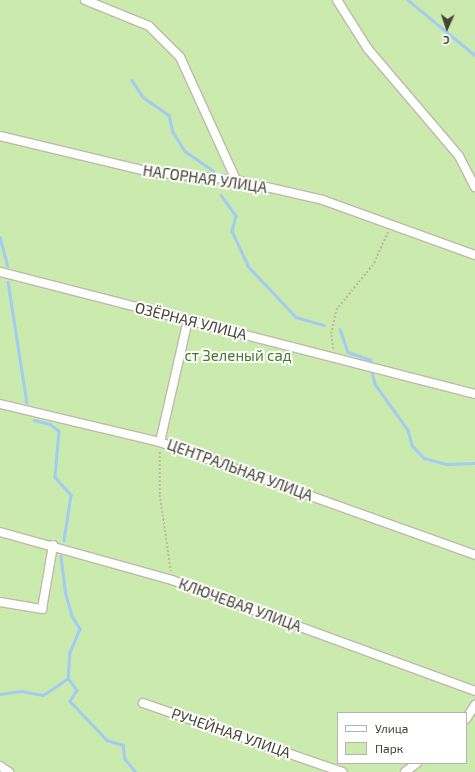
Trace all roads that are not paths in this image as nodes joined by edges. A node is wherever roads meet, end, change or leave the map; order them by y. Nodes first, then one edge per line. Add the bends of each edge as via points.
1 (85, 0) edge
2 (337, 0) edge
3 (0, 136) edge
4 (236, 180) junction
5 (475, 187) edge
6 (475, 255) edge
7 (0, 272) edge
8 (188, 320) junction
9 (475, 394) edge
10 (0, 404) edge
11 (160, 442) junction
12 (0, 532) edge
13 (53, 545) junction
14 (475, 554) edge
15 (0, 602) edge
16 (475, 691) edge
17 (143, 703) dead end
18 (475, 705) edge
19 (467, 717) edge
20 (416, 764) edge
21 (0, 766) edge
22 (9, 772) edge
23 (342, 772) edge
24 (405, 772) edge

1 - 4 street via 149,26 180,57
2 - 5 street via 368,49 459,156
3 - 4 street, НАГОРНАЯ УЛИЦА via 150,172
4 - 6 street, НАГОРНАЯ УЛИЦА via 323,200
7 - 8 street, ОЗЁРНАЯ УЛИЦА
8 - 9 street, ОЗЁРНАЯ УЛИЦА via 334,355
8 - 11 street
10 - 11 street, ЦЕНТРАЛЬНАЯ УЛИЦА
11 - 14 street, ЦЕНТРАЛЬНАЯ УЛИЦА
12 - 13 street, КЛЮЧЕВАЯ УЛИЦА
13 - 15 street via 42,610
13 - 16 street, КЛЮЧЕВАЯ УЛИЦА via 172,580
17 - 23 street, РУЧЕЙНАЯ УЛИЦА
18 - 19 street
20 - 24 street
21 - 22 street

